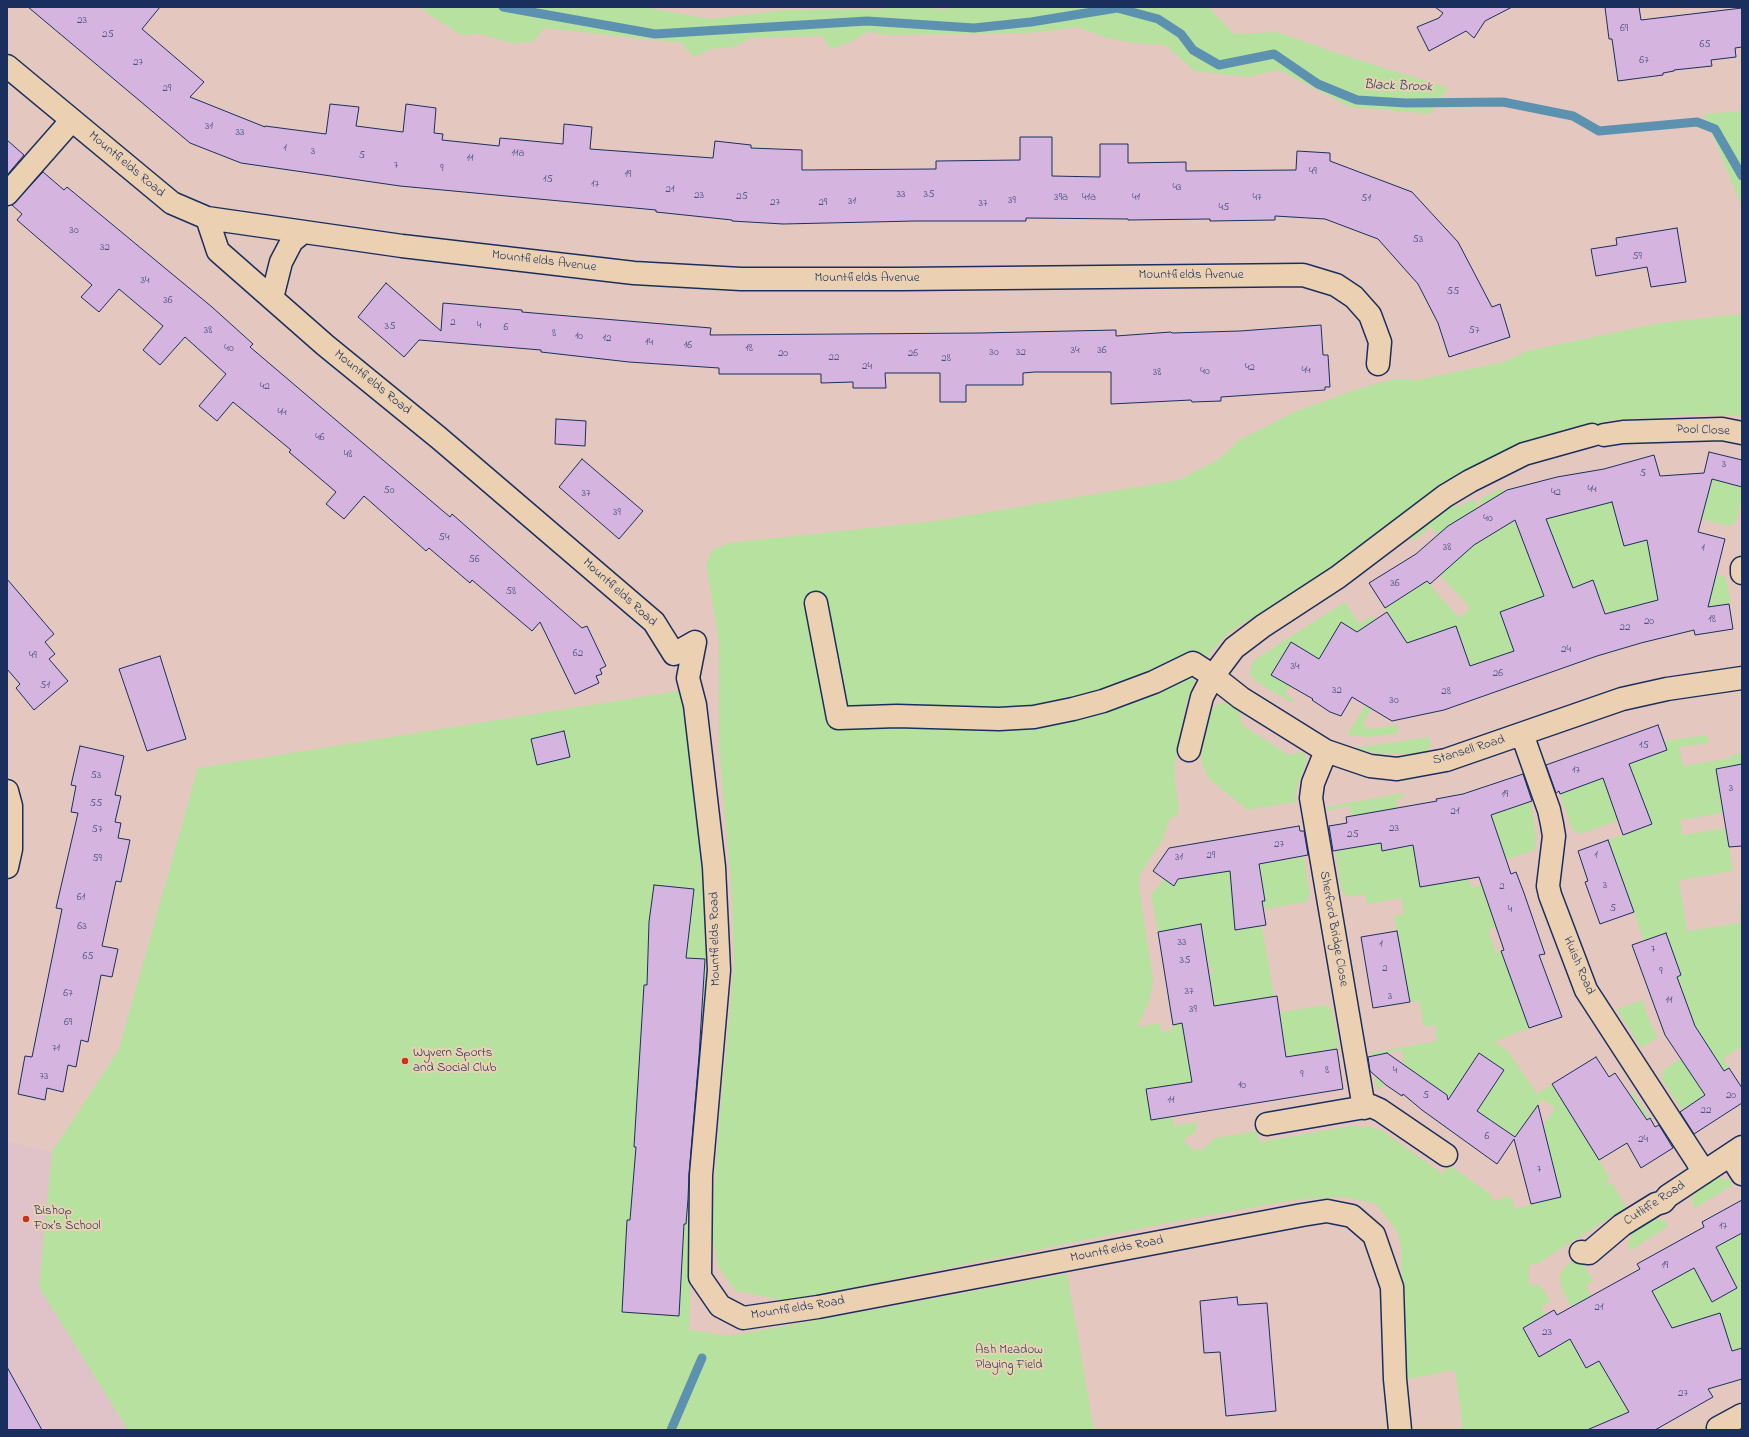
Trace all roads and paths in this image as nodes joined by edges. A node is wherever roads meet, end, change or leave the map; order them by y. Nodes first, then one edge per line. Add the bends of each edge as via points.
1 (7, 66) edge
2 (72, 120) junction
3 (7, 194) edge
4 (207, 218) junction
5 (303, 232) junction
6 (272, 298) junction
7 (1378, 364) dead end
8 (1742, 434) edge
9 (1742, 568) edge
10 (1742, 573) edge
11 (816, 603) dead end
12 (1213, 676) junction
13 (1742, 678) edge
14 (1522, 734) junction
15 (1189, 750) dead end
16 (1326, 751) junction
17 (7, 791) edge
18 (7, 867) edge
19 (1364, 1108) junction
20 (1267, 1124) dead end
21 (1736, 1151) edge
22 (1446, 1156) dead end
23 (1703, 1173) junction
24 (1742, 1174) edge
25 (1581, 1252) dead end
26 (1742, 1415) edge
27 (1718, 1428) dead end
28 (1400, 1430) edge

1 - 2 street, Mountfields Road
2 - 3 street
2 - 4 street, Mountfields Road via 172,203
4 - 5 street, Mountfields Avenue
4 - 6 street, Mountfields Road via 218,251
5 - 6 street via 292,241 281,262
5 - 7 street, Mountfields Avenue via 634,273 741,279 1304,276 1336,284 1354,297 1370,315 1380,342
6 - 28 street, Mountfields Road via 654,622 674,654 695,642 688,678 695,705 714,867 718,970 701,1175 700,1277 720,1306 743,1318 818,1307 1326,1211 1352,1216 1374,1235 1392,1287 1395,1379
8 - 12 street, Pool Close via 1722,429 1623,432 1598,435 1524,454 1445,496 1338,577 1234,648
9 - 10 street
11 - 12 street, Stansell Road via 838,718 1034,717 1103,701 1154,682 1193,663
12 - 15 street via 1202,697
12 - 16 street, Stansell Road via 1241,698
13 - 14 street, Stansell Road via 1667,689 1622,699
14 - 16 street, Stansell Road via 1446,760 1396,768 1370,766
14 - 23 street, Huish Road via 1552,824 1554,836 1548,882 1550,895 1586,990
16 - 19 street, Sherford Bridge Close via 1313,783 1311,798
17 - 18 street via 11,806 11,848
19 - 20 street
19 - 22 street via 1371,1106 1380,1110
21 - 23 street, Cutliffe Road
21 - 24 street, Cutliffe Road
23 - 25 street, Cutliffe Road via 1663,1202 1622,1225 1589,1253
26 - 27 street

